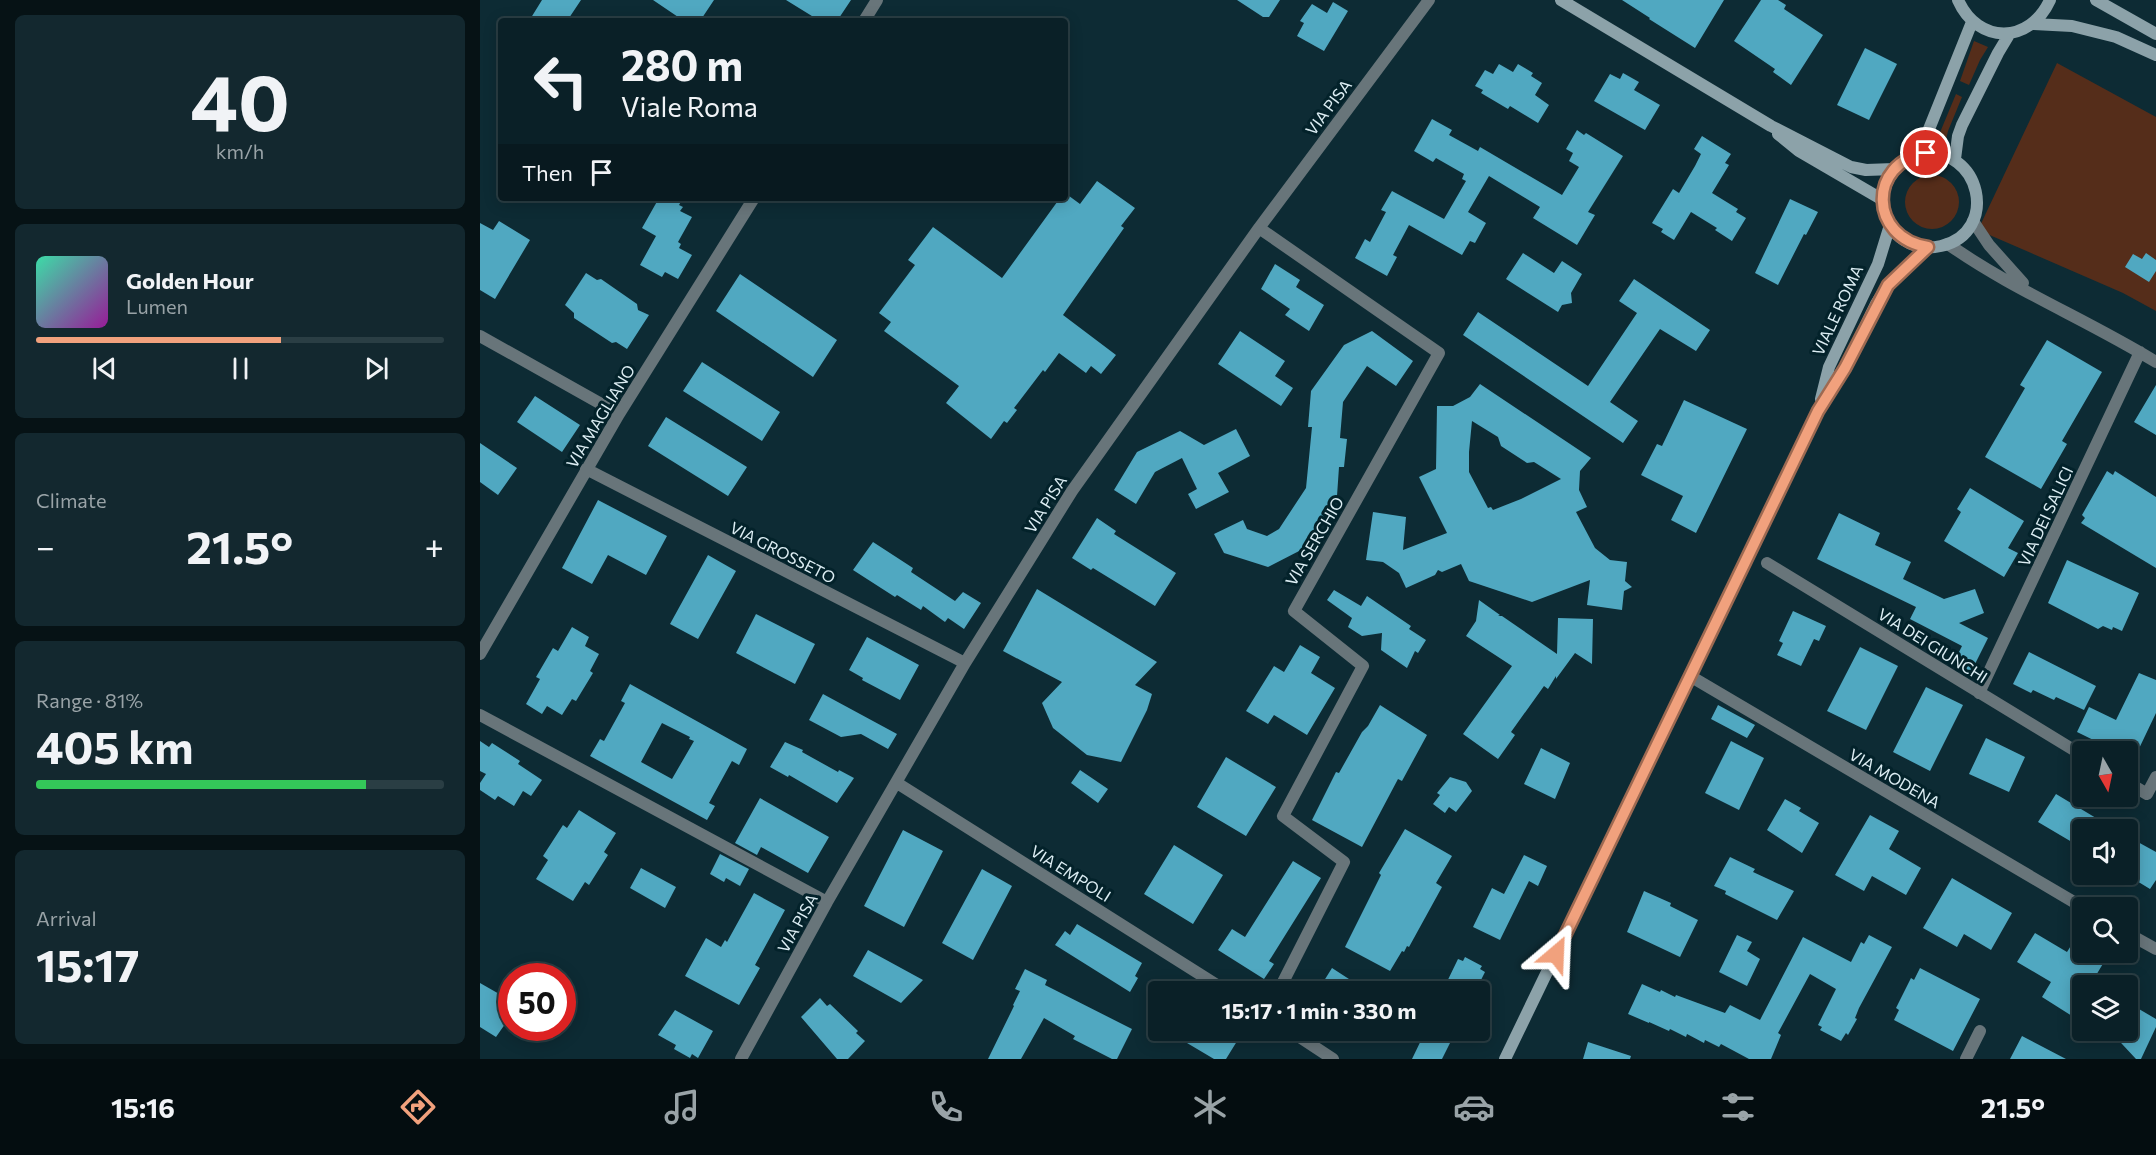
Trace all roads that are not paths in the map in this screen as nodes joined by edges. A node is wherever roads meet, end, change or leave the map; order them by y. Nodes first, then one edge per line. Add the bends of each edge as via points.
1 (877, 0) edge
2 (1430, 0) edge
3 (1561, 0) edge
4 (1958, 0) edge
5 (2050, 0) edge
6 (2096, 0) edge
7 (866, 18) edge
8 (1972, 22) junction
9 (2034, 24) junction
10 (2010, 33) junction
11 (2156, 34) edge
12 (2156, 55) edge
13 (1771, 126) junction
14 (1919, 154) junction
15 (1955, 159) junction
16 (1894, 169) junction
17 (1883, 200) junction
18 (752, 201) edge
19 (1972, 221) junction
20 (1890, 225) junction
21 (1259, 228) junction
22 (1948, 244) junction
23 (1928, 247) junction
24 (2037, 297) junction
25 (480, 336) edge
26 (2140, 352) junction
27 (2156, 362) edge
28 (1818, 411) junction
29 (619, 414) junction
30 (586, 470) junction
31 (1767, 563) dead end
32 (480, 654) edge
33 (965, 663) junction
34 (1690, 676) junction
35 (1979, 693) junction
36 (480, 715) edge
37 (2072, 749) edge
38 (2156, 777) edge
39 (897, 783) junction
40 (2138, 789) edge
41 (2072, 901) edge
42 (827, 902) junction
43 (2138, 939) edge
44 (2156, 949) edge
45 (1211, 981) edge
46 (1284, 981) edge
47 (1980, 1031) dead end
48 (1306, 1041) edge
49 (741, 1059) edge
50 (1333, 1059) edge
51 (1505, 1059) edge
52 (1966, 1059) edge

1 - 7 street
2 - 21 street, VIA PISA
3 - 13 main road
4 - 8 main road
5 - 9 main road
6 - 11 main road
8 - 10 main road via 1990,32
8 - 14 main road
9 - 10 main road
9 - 12 main road via 2072,26 2116,37
10 - 15 main road via 1962,125
13 - 16 main road via 1851,167
13 - 17 main road via 1799,151
14 - 15 main road via 1941,154
14 - 16 main road
15 - 19 main road via 1974,183 1977,198
16 - 17 main road
17 - 20 main road
18 - 29 street, VIA MAGLIANO
19 - 22 main road via 1965,232
19 - 24 street via 2012,273
20 - 23 main road via 1906,241
20 - 28 main road, VIALE ROMA via 1878,264 1829,367
21 - 33 street, VIA PISA via 1072,491
21 - 46 street, VIA SERCHIO via 1439,353 1294,611 1363,666 1282,816 1344,862
22 - 23 main road
22 - 24 street
23 - 28 main road, VIALE ROMA via 1888,285
24 - 26 street
25 - 29 street
26 - 27 street
26 - 35 street, VIA DEI SALICI
28 - 34 main road, VIALE ROMA
29 - 30 street, VIA MAGLIANO
30 - 32 street, VIA MAGLIANO
30 - 33 street, VIA GROSSETO
31 - 35 street, VIA DEI GIUNCHI
33 - 39 street, VIA PISA
34 - 41 street, VIA MODENA
34 - 51 main road, VIALE ROMA
35 - 37 street, VIA DEI GIUNCHI
36 - 42 street
38 - 40 street via 2147,794
39 - 42 street, VIA PISA
39 - 45 street, VIA EMPOLI
42 - 49 street, VIA PISA
43 - 44 street
47 - 52 street
48 - 50 street

